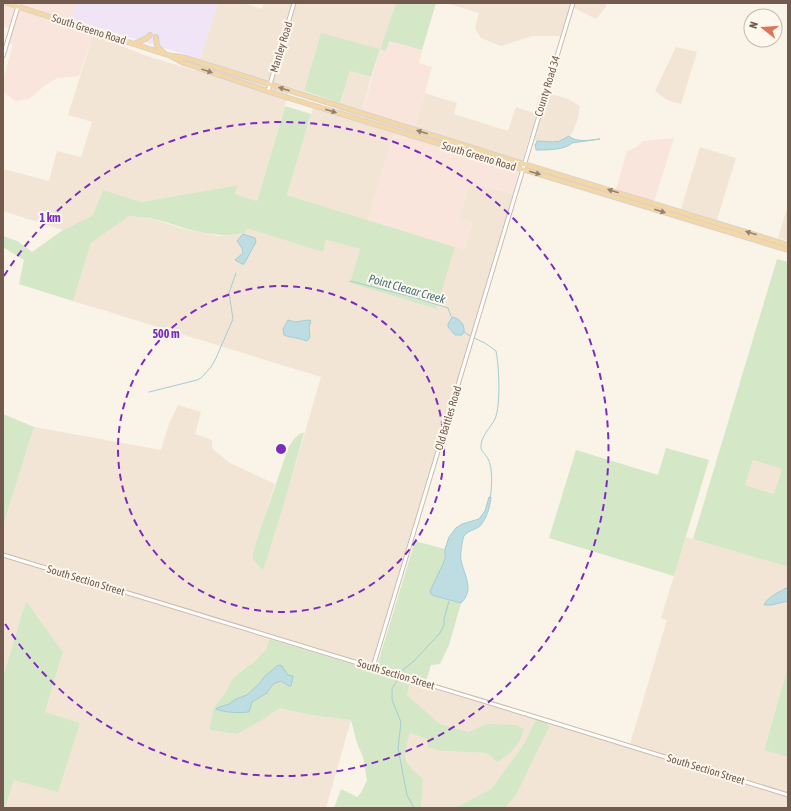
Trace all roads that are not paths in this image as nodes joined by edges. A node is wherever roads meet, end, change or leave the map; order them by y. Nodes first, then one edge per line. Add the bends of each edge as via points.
1 (7, 3) edge
2 (294, 3) edge
3 (573, 3) edge
4 (18, 5) edge
5 (150, 35) dead end
6 (156, 37) dead end
7 (134, 44) junction
8 (166, 54) junction
9 (3, 56) edge
10 (171, 56) junction
11 (270, 85) junction
12 (268, 91) junction
13 (524, 164) junction
14 (522, 169) junction
15 (788, 245) edge
16 (788, 250) edge
17 (3, 555) edge
18 (372, 667) junction
19 (788, 795) edge

1 - 4 main road, South Greeno Road
2 - 11 street, Manley Road
3 - 13 street, County Road 34
4 - 7 main road, South Greeno Road
4 - 9 street
5 - 7 main road
6 - 8 main road via 157,46
7 - 8 main road, South Greeno Road
8 - 10 main road, South Greeno Road
10 - 11 main road, South Greeno Road via 186,58
10 -> 12 main road, South Greeno Road via 184,63
11 - 12 street, Manley Road
13 -> 11 main road, South Greeno Road
12 -> 14 main road, South Greeno Road
13 - 14 street, County Road 34
15 -> 13 main road, South Greeno Road
14 -> 16 main road, South Greeno Road
14 - 18 street, Old Battles Road
17 - 18 street, South Section Street
18 - 19 street, South Section Street

